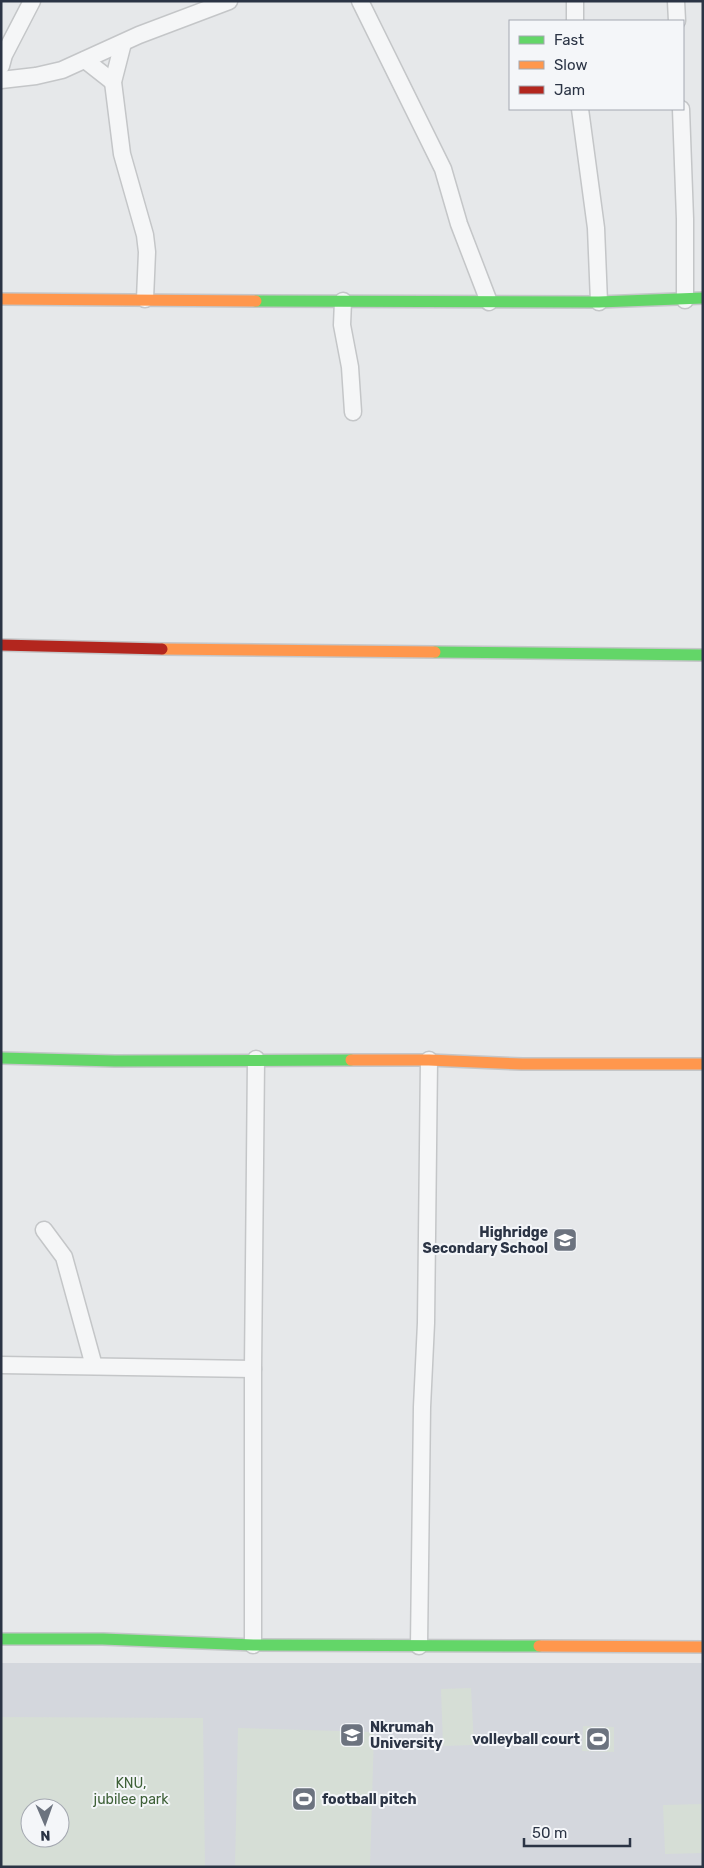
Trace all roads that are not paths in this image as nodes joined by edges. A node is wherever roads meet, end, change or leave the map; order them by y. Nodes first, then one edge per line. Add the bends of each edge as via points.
1 (32, 1) edge
2 (229, 1) edge
3 (360, 1) edge
4 (575, 1) edge
5 (676, 1) edge
6 (576, 20) edge
7 (677, 20) edge
8 (123, 43) junction
9 (84, 60) junction
10 (1, 66) edge
11 (1, 80) edge
12 (113, 82) junction
13 (580, 110) edge
14 (682, 110) edge
15 (703, 298) edge
16 (1, 299) edge
17 (145, 299) junction
18 (684, 300) junction
19 (343, 301) junction
20 (489, 302) junction
21 (599, 302) junction
22 (353, 412) dead end
23 (1, 645) edge
24 (703, 655) edge
25 (1, 1058) edge
26 (256, 1059) junction
27 (429, 1060) junction
28 (703, 1064) edge
29 (44, 1230) dead end
30 (1, 1366) edge
31 (94, 1366) junction
32 (253, 1369) junction
33 (1, 1639) edge
34 (253, 1645) junction
35 (419, 1646) junction
36 (703, 1647) edge

1 - 10 street
2 - 8 street
3 - 20 street via 443,169 459,224
4 - 6 street
5 - 7 street
8 - 9 street
8 - 12 street
9 - 11 street via 54,72
9 - 12 street
12 - 17 street via 122,154 145,235
13 - 21 street via 596,228
14 - 18 street
15 - 18 street
16 - 17 street
17 - 19 street
18 - 21 street
19 - 20 street
19 - 22 street via 342,325 350,367
20 - 21 street
23 - 24 street
25 - 26 street via 115,1061
26 - 27 street
26 - 32 street
27 - 28 street via 522,1064
27 - 35 street
29 - 31 street via 64,1257
30 - 31 street
31 - 32 street
32 - 34 street
33 - 34 street
34 - 35 street
35 - 36 street

